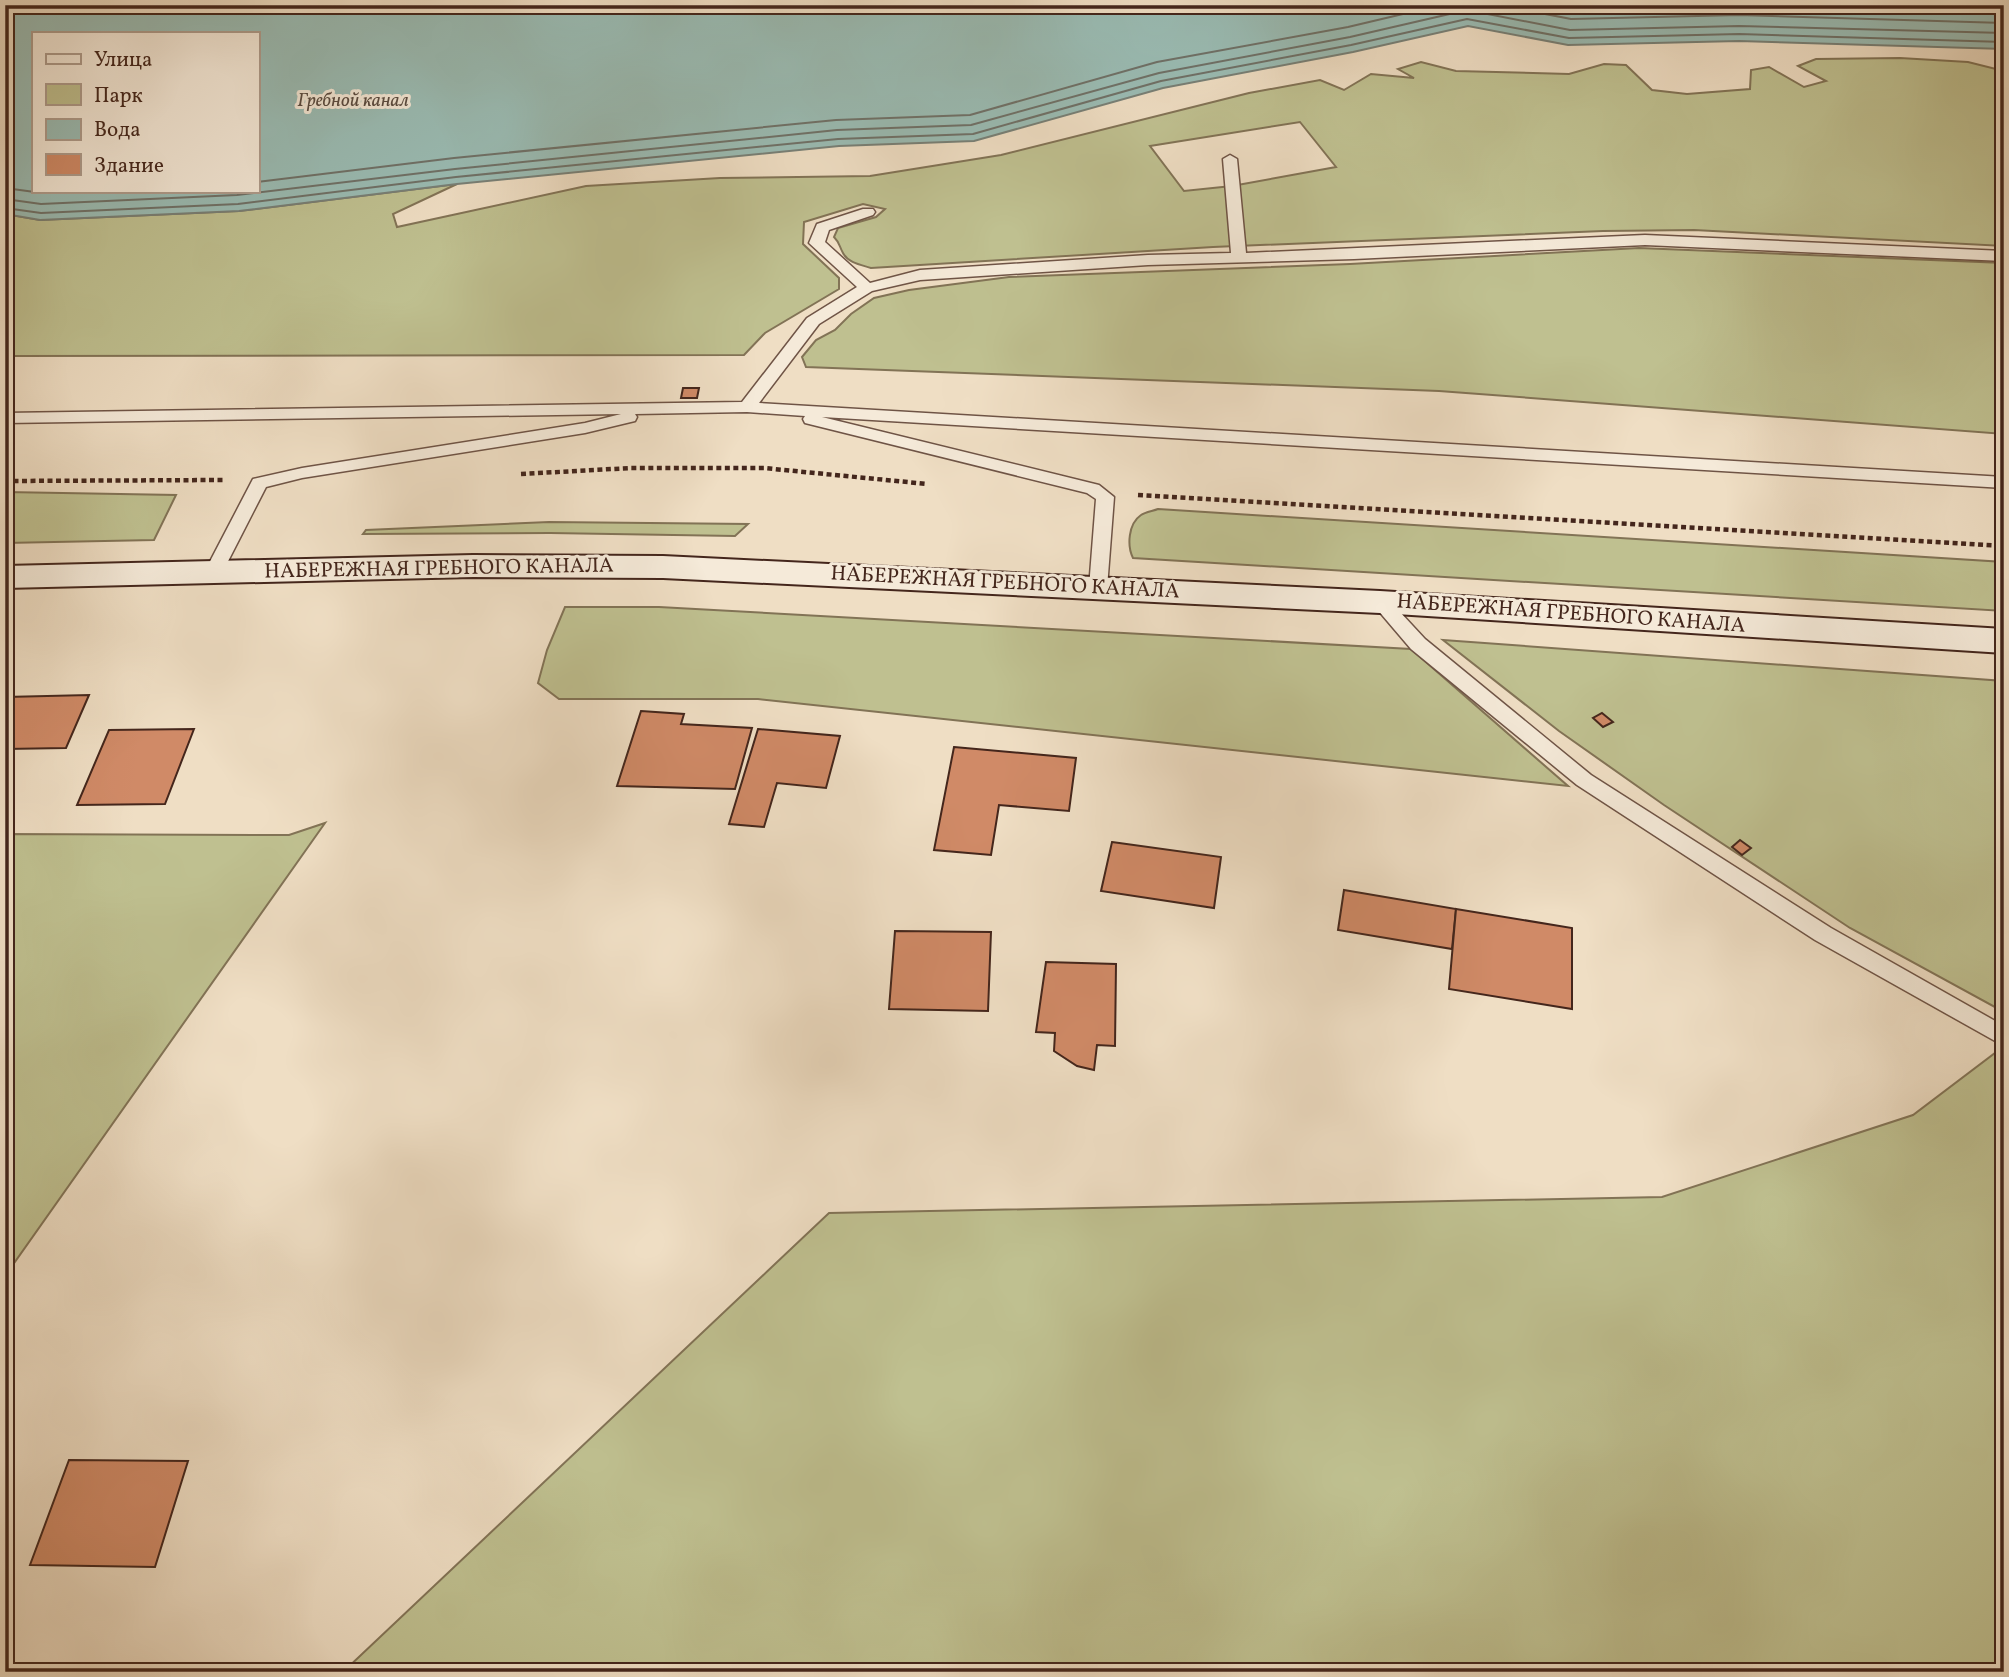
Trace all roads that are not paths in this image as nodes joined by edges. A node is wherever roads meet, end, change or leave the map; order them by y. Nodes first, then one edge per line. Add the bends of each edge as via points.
1 (1230, 159) dead end
2 (868, 212) dead end
3 (2004, 256) edge
4 (1239, 257) junction
5 (867, 288) junction
6 (747, 407) junction
7 (666, 408) junction
8 (783, 409) junction
9 (5, 418) edge
10 (2004, 483) edge
11 (213, 573) junction
12 (5, 577) edge
13 (1098, 588) junction
14 (1380, 602) junction
15 (2004, 641) edge
16 (2004, 1037) edge

1 - 4 lane
2 - 5 lane via 822,227 817,243
3 - 4 lane via 1645,240
4 - 5 lane via 1003,268 920,275
5 - 6 lane via 813,321
6 - 7 lane
6 - 8 lane
7 - 9 lane
7 - 11 lane via 585,428 258,483
8 - 10 lane
8 - 13 lane via 833,426 1093,489 1105,496
11 - 12 street, НАБЕРЕЖНАЯ ГРЕБНОГО КАНАЛА
11 - 13 street, НАБЕРЕЖНАЯ ГРЕБНОГО КАНАЛА via 473,566 663,567
13 - 14 street, НАБЕРЕЖНАЯ ГРЕБНОГО КАНАЛА
14 - 15 street, НАБЕРЕЖНАЯ ГРЕБНОГО КАНАЛА
14 - 16 lane via 1418,644 1584,780 1823,934

